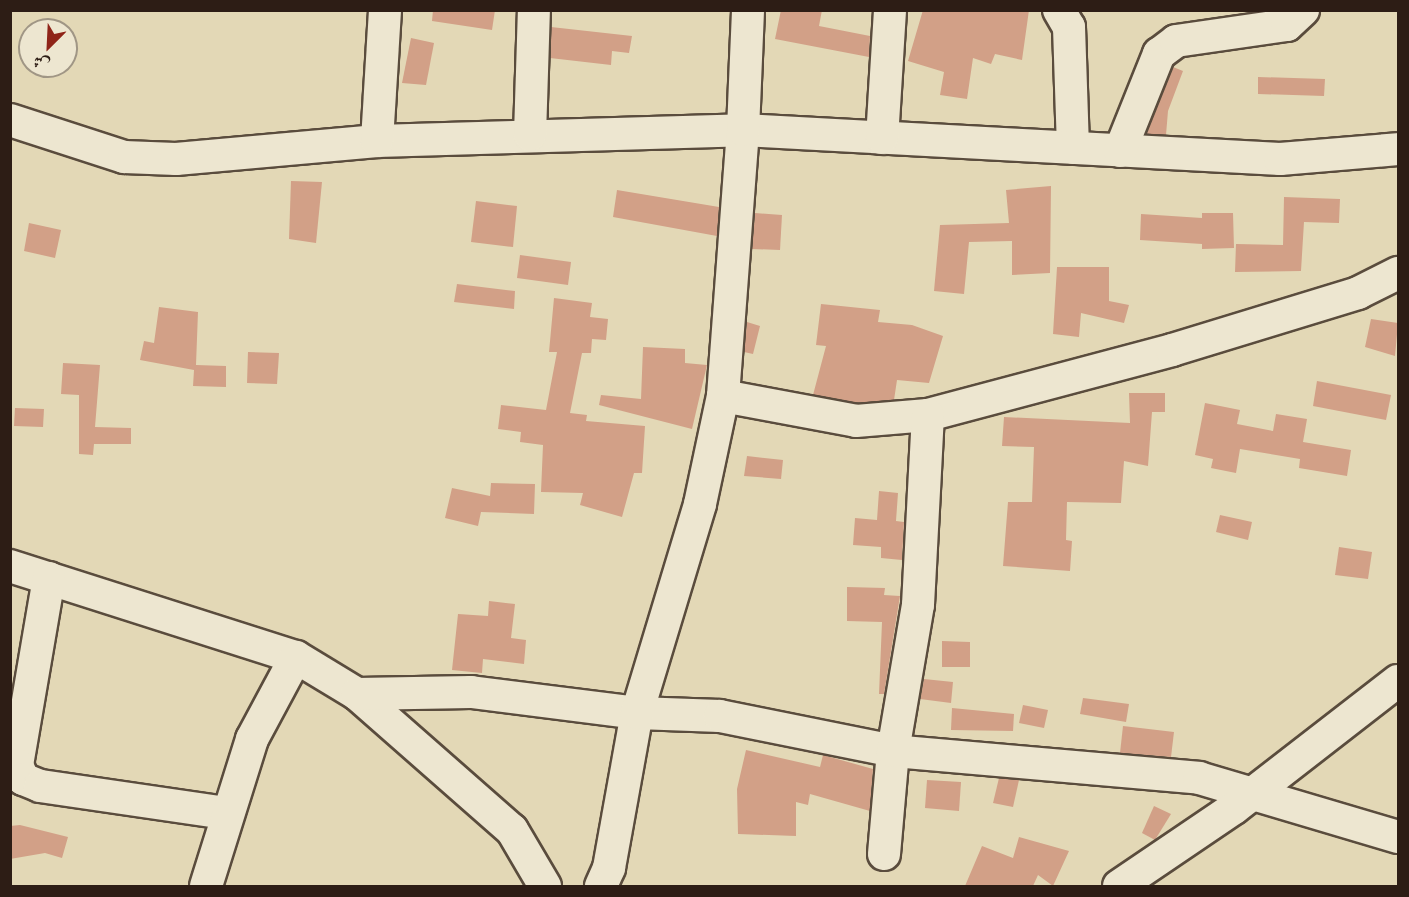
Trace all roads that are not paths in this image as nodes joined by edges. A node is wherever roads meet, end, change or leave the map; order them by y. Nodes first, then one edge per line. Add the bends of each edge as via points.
1 (385, 10) edge
2 (534, 10) edge
3 (748, 10) edge
4 (890, 10) edge
5 (1059, 10) edge
6 (1303, 10) edge
7 (10, 120) edge
8 (743, 130) junction
9 (530, 135) junction
10 (882, 138) junction
11 (377, 141) junction
12 (1073, 148) junction
13 (1398, 149) edge
14 (1120, 151) junction
15 (1398, 273) edge
16 (723, 396) junction
17 (928, 415) junction
18 (10, 566) edge
19 (49, 578) junction
20 (296, 657) junction
21 (1398, 681) edge
22 (357, 694) junction
23 (637, 713) junction
24 (893, 751) junction
25 (1252, 794) junction
26 (226, 813) junction
27 (1398, 837) edge
28 (884, 854) dead end
29 (206, 886) edge
30 (545, 886) edge
31 (601, 886) edge
32 (1119, 886) edge

1 - 11 street
2 - 9 street
3 - 8 street
4 - 10 street
5 - 12 street via 1069,27
6 - 14 street via 1287,25 1176,41 1159,54
7 - 11 street via 124,157 176,159
8 - 9 street
8 - 10 street
8 - 16 street
9 - 11 street
10 - 12 street
12 - 14 street
13 - 14 street via 1280,159
15 - 17 street via 1358,293 1172,350
16 - 17 street via 856,421
16 - 23 street via 700,504
17 - 24 street via 918,605
18 - 19 street
19 - 20 street
19 - 26 street via 17,765 23,779 40,786
20 - 22 street
20 - 26 street via 252,739
21 - 25 street
22 - 23 street via 471,692
22 - 30 street via 512,830
23 - 24 street via 720,716
23 - 31 street via 609,868
24 - 25 street via 1198,778
24 - 28 street
25 - 27 street
25 - 32 street
26 - 29 street

